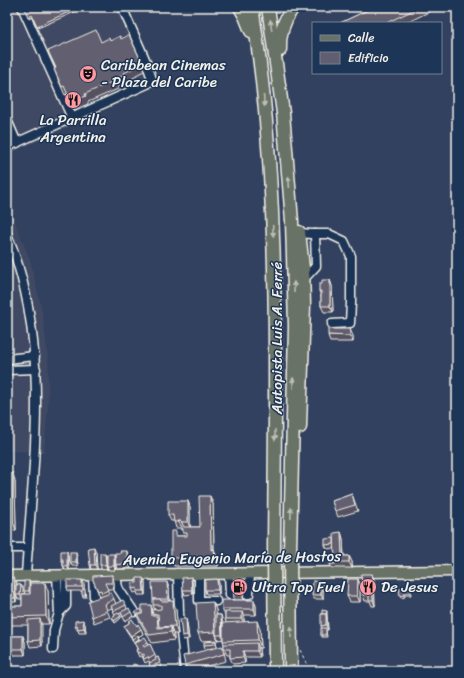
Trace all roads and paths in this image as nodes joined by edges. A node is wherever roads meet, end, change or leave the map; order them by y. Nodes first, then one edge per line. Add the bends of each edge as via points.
1 (22, 7) edge
2 (122, 7) edge
3 (240, 7) edge
4 (252, 7) edge
5 (268, 7) edge
6 (293, 7) edge
7 (262, 80) junction
8 (283, 113) junction
9 (72, 118) junction
10 (7, 120) edge
11 (17, 142) junction
12 (7, 147) edge
13 (292, 221) junction
14 (300, 233) junction
15 (7, 234) edge
16 (315, 234) junction
17 (303, 280) junction
18 (332, 324) dead end
19 (35, 356) junction
20 (7, 359) edge
21 (36, 369) junction
22 (7, 370) edge
23 (292, 476) junction
24 (7, 548) edge
25 (28, 548) junction
26 (457, 571) edge
27 (178, 573) junction
28 (199, 573) junction
29 (229, 573) junction
30 (250, 573) junction
31 (61, 574) junction
32 (93, 574) junction
33 (116, 574) junction
34 (26, 575) junction
35 (7, 576) edge
36 (94, 597) edge
37 (216, 601) dead end
38 (134, 612) edge
39 (298, 646) dead end
40 (53, 649) dead end
41 (185, 671) edge
42 (275, 671) edge
43 (291, 671) edge
44 (310, 671) edge

1 - 9 street
2 - 9 street via 152,79 147,84
3 - 7 highway via 251,31 256,63
4 - 7 highway, Autopista Luis A. Ferré
8 -> 5 highway, Autopista Luis A. Ferré
6 - 8 highway via 281,36
7 -> 42 highway, Autopista Luis A. Ferré, bridge via 273,237 275,326
13 -> 8 highway, Autopista Luis A. Ferré
9 - 11 street
10 - 11 street
11 - 12 street
13 - 14 highway
23 -> 13 highway, Autopista Luis A. Ferré
14 - 16 street
14 - 17 highway
15 - 19 street via 23,281
16 - 17 street via 316,266
16 - 18 street via 328,234 344,241 351,256 350,323
17 - 23 highway via 304,347 298,462
19 - 20 street
19 - 21 street
21 - 22 street
21 - 25 street via 37,407
43 -> 23 highway, Autopista Luis A. Ferré, bridge
24 - 25 street
25 - 34 street
26 - 30 main road, Avenida Eugenio María de Hostos
27 - 28 main road, Avenida Eugenio María de Hostos
27 - 33 main road, Avenida Eugenio María de Hostos
27 - 41 street
28 - 29 main road, Avenida Eugenio María de Hostos
28 - 37 street via 200,601
29 - 30 main road, Avenida Eugenio María de Hostos
29 - 30 street via 230,595 249,594
31 - 32 main road, Avenida Eugenio María de Hostos
31 - 34 main road, Avenida Eugenio María de Hostos
31 - 40 street via 57,604 59,613 54,630
32 - 33 main road, Avenida Eugenio María de Hostos
32 - 36 street
33 - 38 street via 118,588
34 - 35 main road, Avenida Eugenio María de Hostos
39 - 44 path

